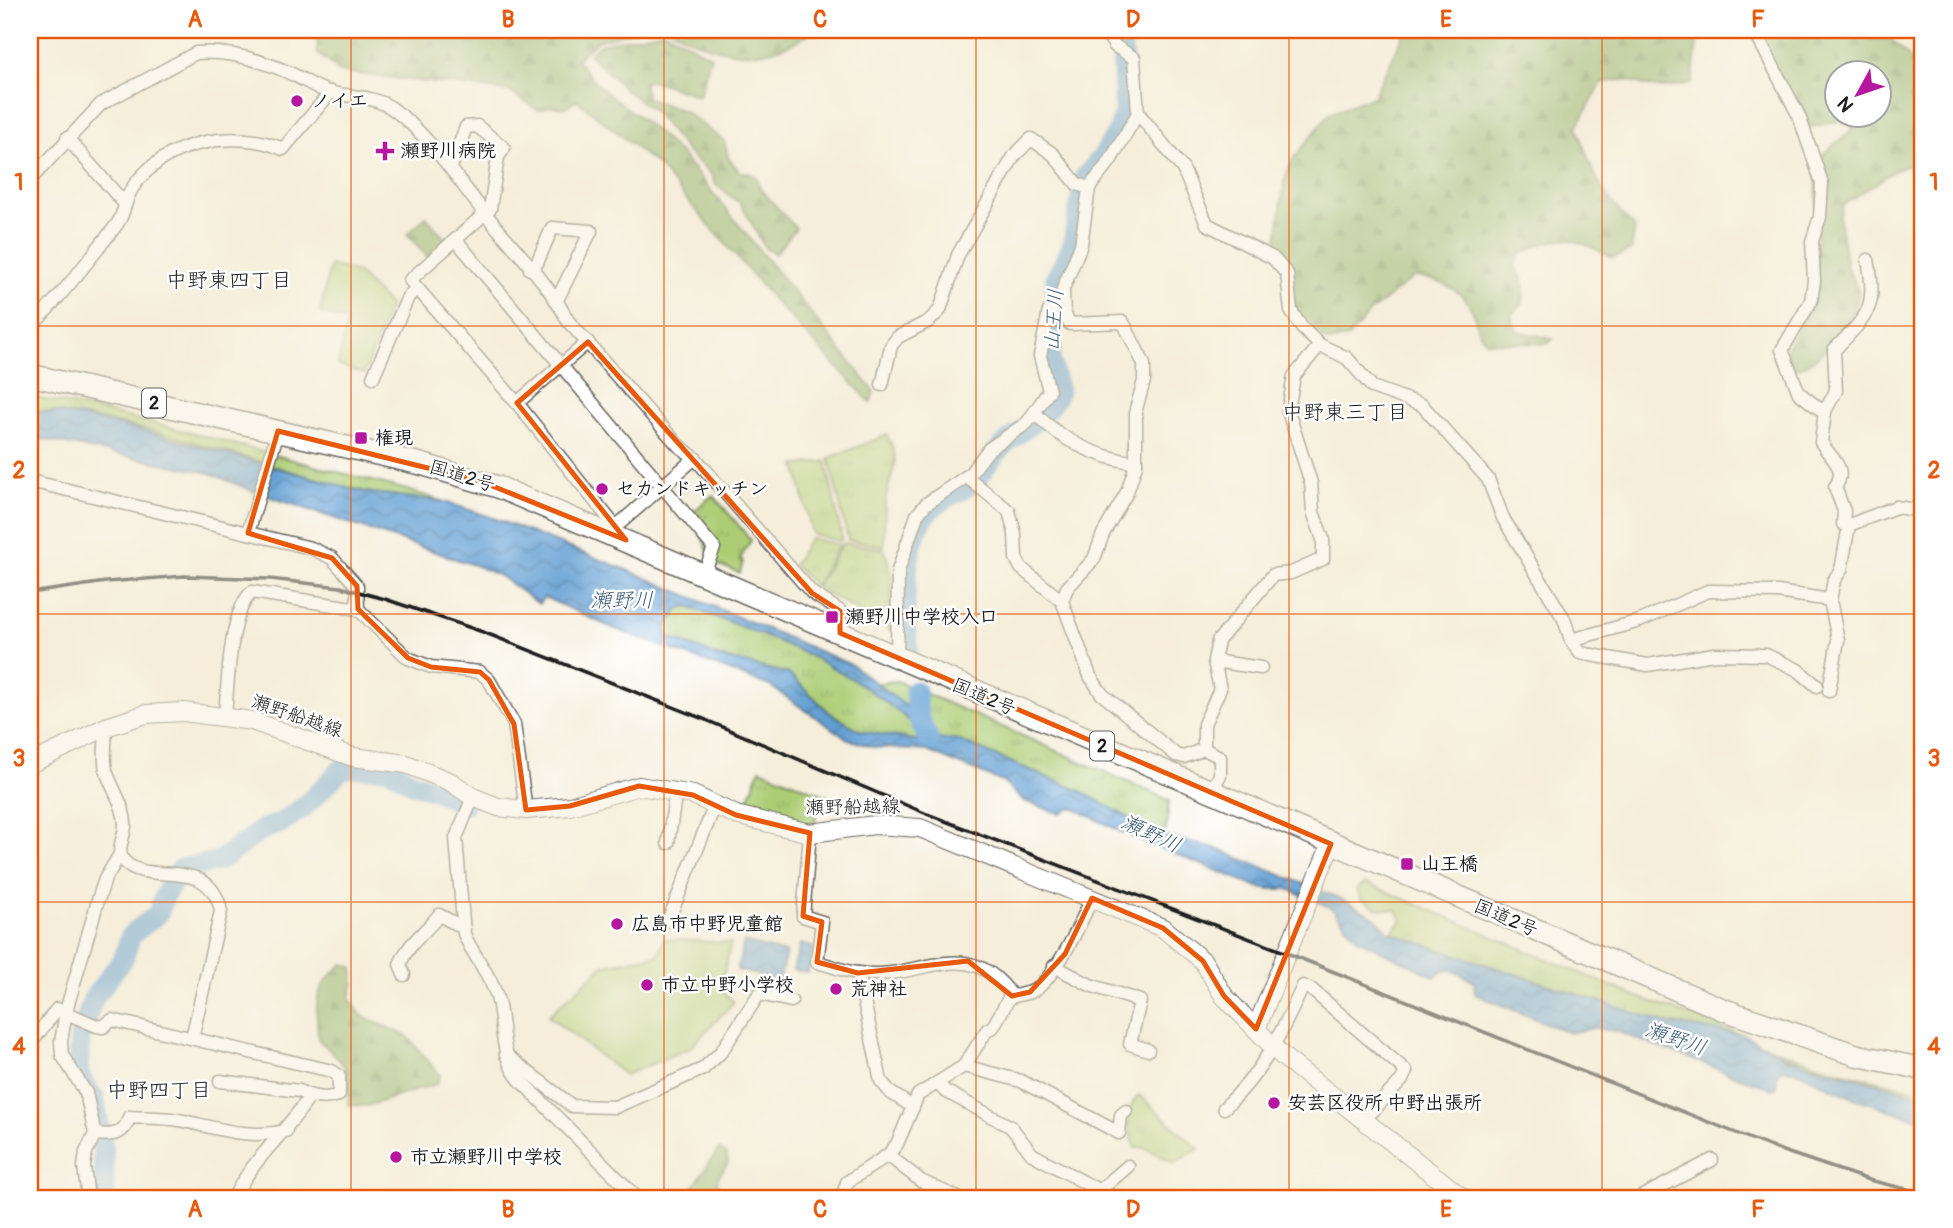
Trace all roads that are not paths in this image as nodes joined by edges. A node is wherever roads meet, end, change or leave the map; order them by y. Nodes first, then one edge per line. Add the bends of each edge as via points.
1 (1105, 30) edge
2 (1754, 30) edge
3 (331, 93) junction
4 (1138, 113) junction
5 (67, 138) junction
6 (451, 167) junction
7 (30, 180) edge
8 (1085, 186) junction
9 (124, 203) junction
10 (484, 213) junction
11 (456, 240) junction
12 (1868, 260) dead end
13 (530, 269) junction
14 (417, 288) junction
15 (557, 300) junction
16 (1059, 312) junction
17 (30, 328) edge
18 (588, 342) junction
19 (1320, 345) junction
20 (561, 366) junction
21 (30, 375) edge
22 (373, 377) dead end
23 (882, 385) dead end
24 (517, 403) junction
25 (1825, 413) junction
26 (1038, 416) junction
27 (276, 441) junction
28 (695, 458) junction
29 (1136, 463) junction
30 (970, 479) junction
31 (30, 481) edge
32 (664, 485) junction
33 (1923, 511) edge
34 (1849, 525) junction
35 (612, 530) junction
36 (248, 533) junction
37 (704, 573) junction
38 (1062, 600) junction
39 (1830, 600) junction
40 (358, 609) junction
41 (840, 633) junction
42 (1571, 640) junction
43 (897, 660) junction
44 (1214, 661) junction
45 (1261, 668) dead end
46 (225, 716) junction
47 (106, 727) junction
48 (1203, 750) junction
49 (30, 764) edge
50 (676, 791) junction
51 (1211, 793) junction
52 (473, 797) junction
53 (715, 806) junction
54 (526, 810) junction
55 (810, 833) junction
56 (668, 843) dead end
57 (1331, 844) junction
58 (120, 854) junction
59 (1092, 898) junction
60 (668, 921) dead end
61 (464, 928) junction
62 (1054, 966) junction
63 (858, 973) junction
64 (404, 975) dead end
65 (1012, 996) junction
66 (791, 1001) dead end
67 (66, 1011) junction
68 (1256, 1029) junction
69 (192, 1038) junction
70 (30, 1044) edge
71 (1274, 1048) junction
72 (1149, 1050) dead end
73 (505, 1054) junction
74 (964, 1066) junction
75 (1923, 1069) edge
76 (220, 1081) dead end
77 (937, 1083) junction
78 (310, 1097) junction
79 (913, 1107) junction
80 (1224, 1108) dead end
81 (1126, 1111) dead end
82 (1364, 1119) junction
83 (286, 1131) junction
84 (95, 1134) junction
85 (888, 1155) junction
86 (1712, 1160) dead end
87 (1128, 1166) dead end
88 (1096, 1194) edge
89 (88, 1198) edge
90 (234, 1198) edge
91 (637, 1198) edge
92 (842, 1198) edge
93 (958, 1198) edge
94 (1463, 1198) edge
95 (1639, 1198) edge

1 - 4 street via 1121,51 1134,58
2 - 25 street via 1799,116 1821,174 1822,205 1812,240 1811,301 1782,350 1799,393
3 - 5 street via 255,59 196,53 101,104
3 - 6 street via 352,94 391,107
3 - 9 street via 283,149 269,143 200,141 146,171
4 - 8 street via 1116,152
4 - 19 street via 1183,169 1207,224 1273,258 1287,274 1291,311
5 - 7 street
5 - 9 street
6 - 10 street
6 - 10 street via 466,127 477,127 504,148 498,157 490,209
8 - 16 street via 1082,244 1063,289
8 - 23 street via 1031,139 1014,156 958,255 940,310 891,346
9 - 17 street via 119,220 63,294
10 - 11 street
10 - 13 street
11 - 14 street via 410,280
11 - 20 street
12 - 25 street via 1872,298 1851,335 1834,350 1836,391
13 - 15 street
13 - 15 street via 552,228 591,231
14 - 22 street via 408,297
14 - 24 street
15 - 18 street via 568,321
16 - 26 street via 1040,356 1049,391
16 - 29 street via 1070,324 1123,322 1134,339 1144,372 1136,409
18 - 20 street
18 - 28 street via 678,445
19 - 42 street via 1347,358 1372,387 1422,405 1488,480 1503,518 1564,619
19 - 44 street via 1294,376 1288,411 1311,483 1323,559 1291,573 1273,575 1223,633
20 - 24 street
20 - 32 street
21 - 27 highway, 国道2号 / 2
24 - 35 street
25 - 34 street via 1821,442 1838,463 1835,487 1844,511 1843,524
26 - 29 street via 1079,447
26 - 30 street via 989,449
27 - 35 highway, 国道2号 / 2 via 421,464
27 - 36 street
28 - 32 street
28 - 41 street via 812,593 840,611
29 - 38 street via 1094,559
30 - 38 street via 1009,511 1021,568
30 - 43 street via 936,496 918,515 898,571
31 - 36 street
32 - 35 street
32 - 37 street via 714,548
33 - 34 street via 1896,507
34 - 39 street
35 - 37 highway, 国道2号 / 2
36 - 40 street via 325,553 357,586
37 - 41 highway, 国道2号 / 2
38 - 48 street via 1090,676 1102,694 1176,755
39 - 42 street via 1777,592 1708,592 1640,621
39 - 42 street via 1838,640 1823,689 1798,670 1766,655 1714,654 1648,665 1580,653
40 - 46 street via 252,592 242,601
40 - 54 street via 408,658 431,667 480,671 489,680 514,724
41 - 43 highway, 国道2号 / 2
43 - 51 highway, 国道2号 / 2
44 - 45 street
44 - 48 street via 1220,689 1204,723
46 - 47 main road, 瀬野船越線 via 146,714
46 - 52 main road, 瀬野船越線 via 275,727 353,757 406,764 451,782
47 - 49 main road, 瀬野船越線
47 - 58 street via 105,766 116,787 125,824
48 - 51 street via 1220,757 1220,775
50 - 53 main road, 瀬野船越線
50 - 54 main road, 瀬野船越線 via 639,786 570,806
50 - 56 street
51 - 57 highway, 国道2号 / 2
52 - 54 main road, 瀬野船越線 via 498,807
52 - 61 street via 456,838
53 - 55 main road, 瀬野船越線
53 - 60 street
55 - 59 main road, 瀬野船越線 via 875,825 920,828
55 - 63 street via 803,916 822,922 817,962
57 - 68 main road
57 - 75 highway, 国道2号 / 2 via 1722,1009 1856,1055
58 - 67 street via 105,879
58 - 69 street via 134,868 197,878 218,897 221,911
59 - 62 street via 1065,954
59 - 68 main road, 瀬野船越線 via 1163,929 1203,961 1224,996
61 - 64 street via 439,915 405,951 400,964
61 - 73 street via 497,998
62 - 65 street via 1039,986
62 - 72 street via 1090,985 1140,1001 1130,1044
63 - 65 street via 908,972 968,961 1003,984
63 - 79 street via 881,1081
65 - 74 street
66 - 73 street via 759,994 721,1052 703,1069 615,1107 572,1106
67 - 69 street via 97,1026 112,1020
67 - 70 street via 57,1009 49,1016
67 - 84 street via 62,1055 86,1093
68 - 71 main road, 瀬野船越線
69 - 78 street via 339,1076 339,1095
71 - 80 street
71 - 82 main road, 瀬野船越線
71 - 82 street via 1303,986 1312,990 1406,1071
73 - 91 street via 520,1080
74 - 77 street
74 - 81 street via 1021,1081 1119,1133 1121,1115
76 - 78 street via 299,1091
77 - 79 street via 918,1095
77 - 88 street via 1011,1127 1032,1154
78 - 83 street
79 - 85 street via 906,1129
82 - 94 main road, 瀬野船越線
83 - 84 street via 261,1136 226,1133 170,1119 129,1117 127,1127 119,1133
83 - 90 street via 253,1167
84 - 89 street via 84,1167
85 - 92 street via 847,1182
85 - 93 street via 921,1181
86 - 95 street
87 - 88 street

